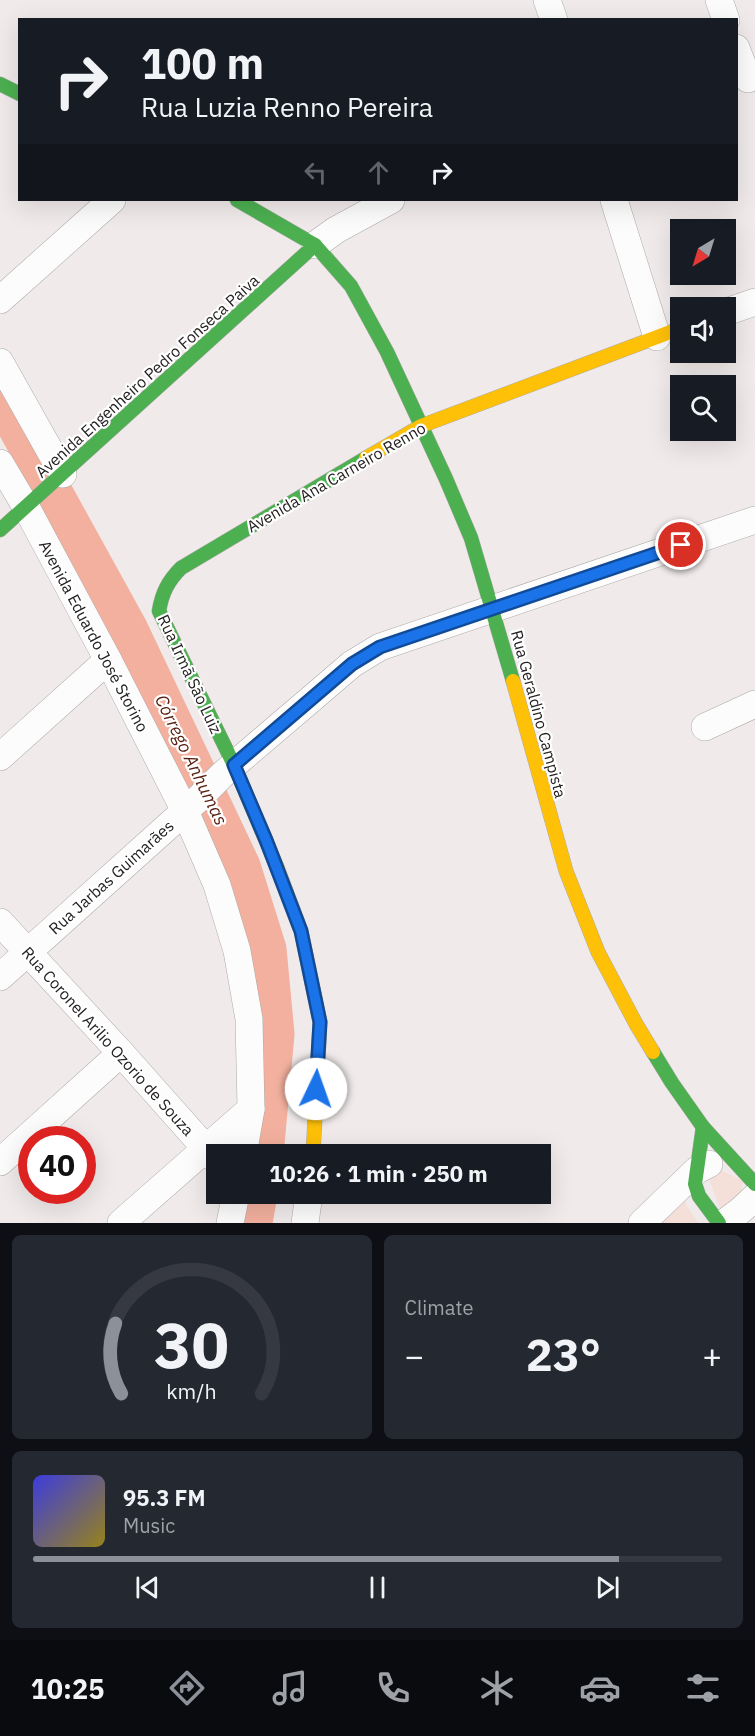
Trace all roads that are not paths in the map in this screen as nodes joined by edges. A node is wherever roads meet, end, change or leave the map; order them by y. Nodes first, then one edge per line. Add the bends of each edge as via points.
1 (548, 0) edge
2 (719, 0) edge
3 (553, 18) edge
4 (725, 18) edge
5 (738, 54) edge
6 (746, 79) edge
7 (0, 84) edge
8 (18, 93) edge
9 (111, 201) edge
10 (239, 201) edge
11 (386, 201) edge
12 (614, 201) edge
13 (315, 245) junction
14 (0, 300) edge
15 (755, 302) edge
16 (736, 309) edge
17 (669, 333) edge
18 (0, 362) edge
19 (421, 426) junction
20 (0, 463) edge
21 (58, 478) junction
22 (29, 504) junction
23 (755, 520) edge
24 (0, 530) edge
25 (168, 581) joint
26 (493, 609) junction
27 (108, 660) junction
28 (755, 704) edge
29 (705, 727) dead end
30 (0, 757) edge
31 (228, 770) junction
32 (190, 806) junction
33 (0, 922) edge
34 (27, 953) junction
35 (0, 977) edge
36 (121, 1053) junction
37 (250, 1109) junction
38 (703, 1127) junction
39 (220, 1144) edge
40 (245, 1144) edge
41 (314, 1144) edge
42 (206, 1148) edge
43 (206, 1158) edge
44 (733, 1158) junction
45 (0, 1162) edge
46 (697, 1170) junction
47 (755, 1184) edge
48 (755, 1197) edge
49 (234, 1204) edge
50 (307, 1204) edge
51 (121, 1223) edge
52 (230, 1223) edge
53 (304, 1223) edge
54 (642, 1223) edge
55 (719, 1223) edge
56 (724, 1223) edge

1 - 3 street
2 - 4 street
5 - 6 street
7 - 8 street
9 - 14 street
10 - 13 street, Rua Geraldino Campista
11 - 13 street
12 - 17 street
13 - 19 street, Rua Geraldino Campista via 351,286
13 - 21 street, Avenida Engenheiro Pedro Fonseca Paiva
15 - 16 street
17 - 19 street, Avenida Ana Carneiro Renno
18 - 21 street
19 - 25 street, Avenida Ana Carneiro Renno via 181,568
19 - 26 street, Rua Geraldino Campista via 471,538
20 - 22 street, Avenida Eduardo José Storino
21 - 22 street, Avenida Engenheiro Pedro Fonseca Paiva
22 - 24 street, Avenida Engenheiro Pedro Fonseca Paiva
22 - 27 street, Avenida Eduardo José Storino
23 - 26 street, Rua Jarbas Guimarães
25 - 31 street, Rua Irmã São Luiz via 159,611
26 - 31 street, Rua Jarbas Guimarães via 380,647 352,664
26 - 38 street, Rua Geraldino Campista via 566,872 598,952 636,1024
27 - 30 street
27 - 32 street, Avenida Eduardo José Storino
28 - 29 street
31 - 32 street, Rua Jarbas Guimarães
31 - 41 street, Rua Irmã São Luiz via 266,840 301,931 320,1022
32 - 34 street, Rua Jarbas Guimarães
32 - 37 street, Avenida Eduardo José Storino via 237,951 249,1018
33 - 34 street, Rua Coronel Arilio Ozorio de Souza
34 - 35 street, Rua Jarbas Guimarães
34 - 36 street, Rua Coronel Arilio Ozorio de Souza
36 - 42 street, Rua Coronel Arilio Ozorio de Souza
36 - 45 street
37 - 39 street
37 - 40 street, Avenida Eduardo José Storino
38 - 44 street, Rua Geraldino Campista
38 - 46 street
43 - 51 street
44 - 46 street
44 - 47 street, Rua Geraldino Campista
46 - 54 street
46 - 55 street via 695,1184 699,1196
48 - 56 street
49 - 52 street
50 - 53 street

